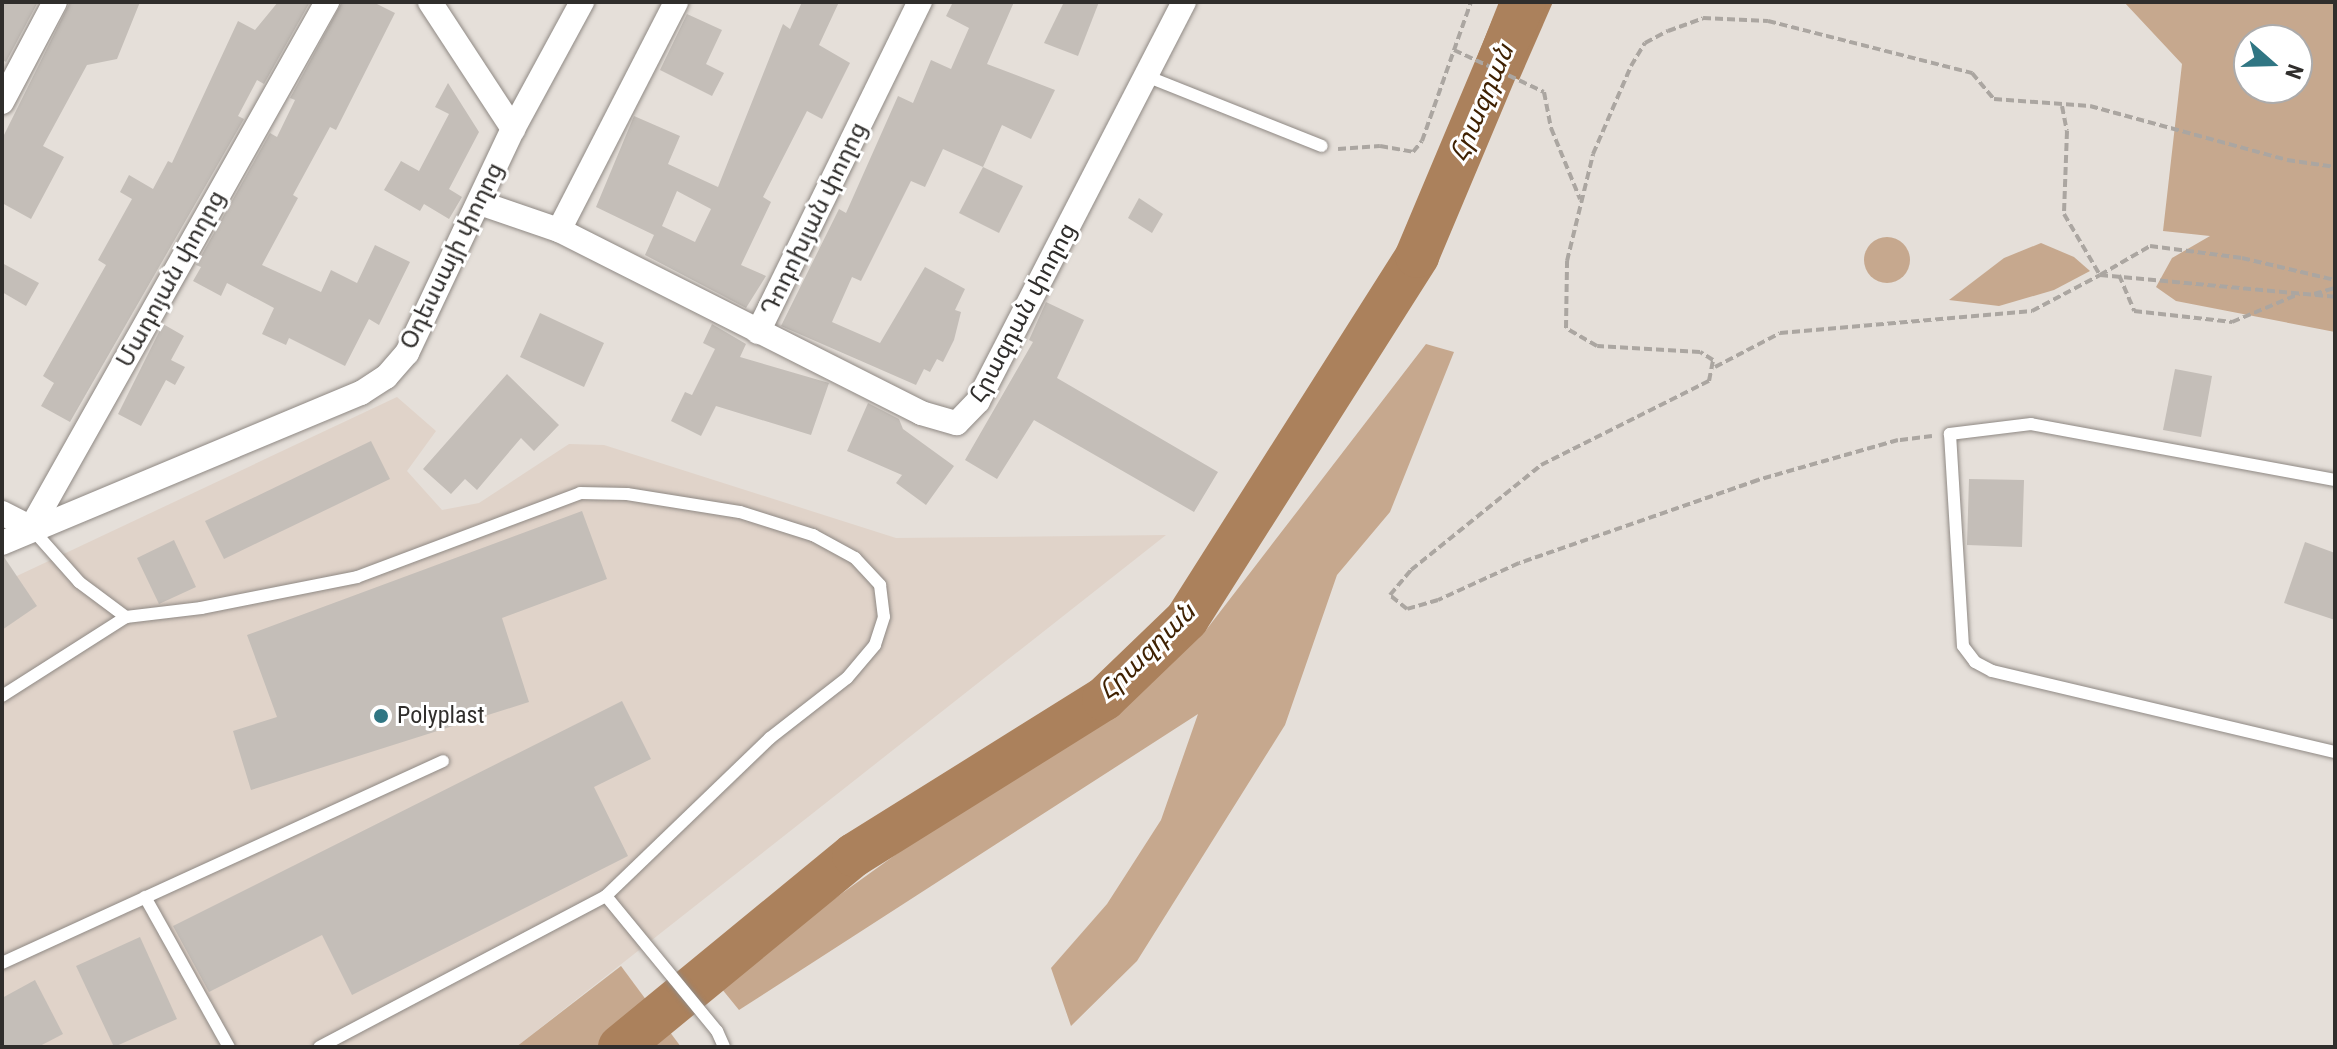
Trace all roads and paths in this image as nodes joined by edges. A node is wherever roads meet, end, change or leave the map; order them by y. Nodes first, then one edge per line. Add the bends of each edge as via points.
1 (55, 2) edge
2 (327, 2) edge
3 (430, 2) edge
4 (582, 2) edge
5 (676, 2) edge
6 (920, 2) edge
7 (1184, 2) edge
8 (1471, 2) edge
9 (1454, 50) junction
10 (1146, 76) junction
11 (2, 102) edge
12 (2062, 105) junction
13 (513, 129) junction
14 (1322, 146) joint
15 (2335, 167) edge
16 (1581, 201) junction
17 (480, 203) junction
18 (559, 230) junction
19 (2100, 275) junction
20 (2119, 275) junction
21 (2335, 280) edge
22 (2335, 288) edge
23 (2301, 294) junction
24 (2311, 295) junction
25 (2335, 297) edge
26 (758, 332) junction
27 (1715, 367) junction
28 (1950, 434) junction
29 (2335, 480) edge
30 (2, 513) edge
31 (31, 528) junction
32 (2, 543) edge
33 (126, 617) junction
34 (2, 696) edge
35 (2335, 752) edge
36 (443, 761) dead end
37 (606, 896) junction
38 (145, 897) junction
39 (2, 963) edge
40 (229, 1047) edge
41 (319, 1047) edge
42 (724, 1047) edge

1 - 11 street
2 - 31 street, Մադոյան փողոց
3 - 13 street
4 - 13 street, Օդեսսայի փողոց
5 - 18 street
6 - 26 street, Դոդոխյան փողոց
7 - 10 street, Հրազդան փողոց
8 - 9 path
9 - 14 path via 1422,141 1413,152
9 - 16 path via 1544,92 1551,128
10 - 14 lane
10 - 26 street, Հրազդան փողոց via 969,415 957,423 935,419
12 - 15 path via 2090,106 2287,160
12 - 16 path via 1994,99 1972,73 1768,21 1703,18 1645,43 1593,154
12 - 19 path via 2067,131 2064,214
13 - 17 street, Օդեսսայի փողոց
16 - 27 path via 1567,261 1566,328 1597,346 1700,352
17 - 18 street, Դոդոխյան փողոց
17 - 31 street, Օդեսսայի փողոց via 407,353 386,377 361,393
18 - 26 street, Դոդոխյան փողոց
19 - 20 path
19 - 21 path via 2150,246 2242,258
19 - 27 path via 2032,311 1780,333
20 - 23 path
20 - 23 path via 2134,311 2232,322
22 - 24 path
23 - 24 path
24 - 25 path
27 - 28 path via 1709,381 1541,465 1411,570 1390,595 1407,609 1519,563 1758,480 1898,440
28 - 29 lane via 2031,424
28 - 35 lane via 1963,646 1975,662 1992,671
30 - 31 street
31 - 32 street
31 - 33 lane via 79,582
33 - 34 lane
33 - 37 lane via 357,577 580,493 627,494 740,512 813,535 855,558 880,585 884,617 875,645 847,678 770,738
36 - 38 lane
37 - 41 lane
37 - 42 lane via 717,1031
38 - 39 lane
38 - 40 lane

